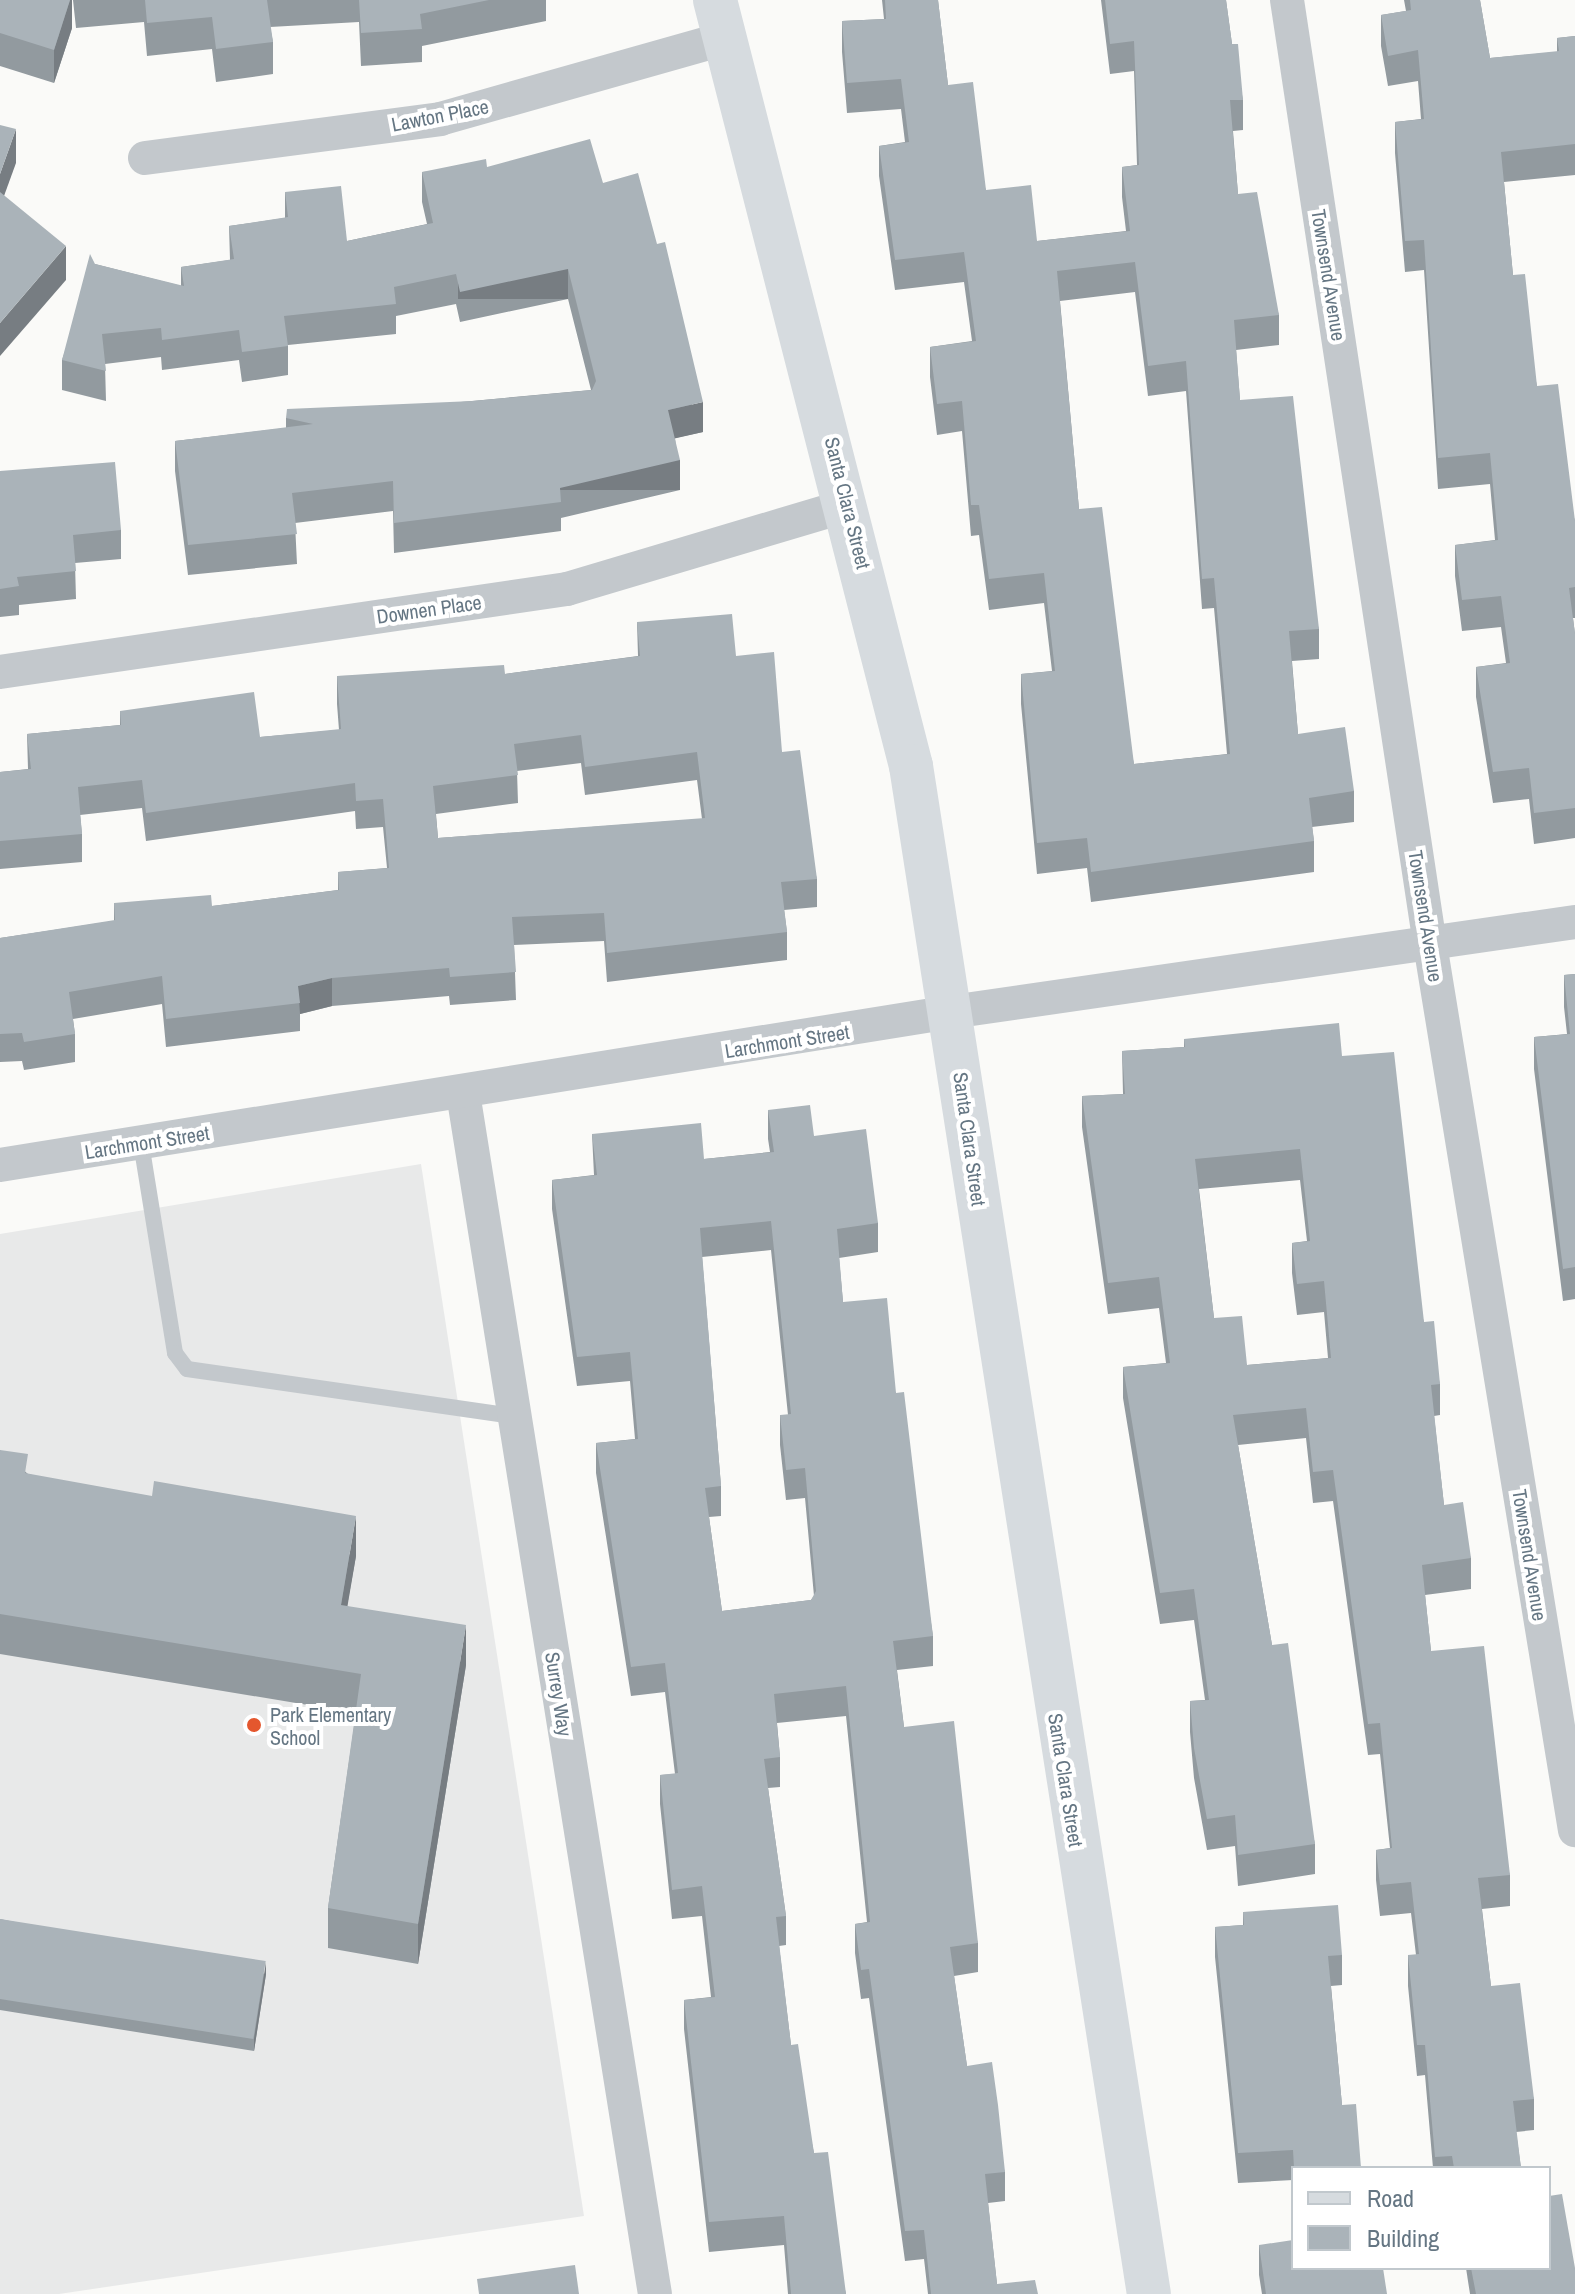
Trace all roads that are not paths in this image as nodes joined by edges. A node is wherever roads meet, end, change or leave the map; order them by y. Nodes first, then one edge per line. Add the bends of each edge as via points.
1 (1287, 0) edge
2 (721, 19) edge
3 (145, 158) dead end
4 (849, 505) junction
5 (0, 672) edge
6 (1575, 922) edge
7 (1430, 944) junction
8 (951, 1012) junction
9 (463, 1093) junction
10 (141, 1143) junction
11 (0, 1165) edge
12 (514, 1416) junction
13 (1575, 1830) edge
14 (655, 2294) edge
15 (1149, 2294) edge

1 - 7 street, Townsend Avenue
2 - 3 street, Lawton Place via 440,119
2 - 4 main road, Santa Clara Street
4 - 5 street, Downen Place via 567,589
4 - 8 main road, Santa Clara Street via 911,766
6 - 7 street, Larchmont Street
7 - 8 street, Larchmont Street
7 - 13 street, Townsend Avenue
8 - 9 street, Larchmont Street
8 - 15 main road, Santa Clara Street
9 - 10 street, Larchmont Street
9 - 12 street, Surrey Way
10 - 11 street, Larchmont Street
10 - 12 lane via 175,1353 187,1369
12 - 14 street, Surrey Way

